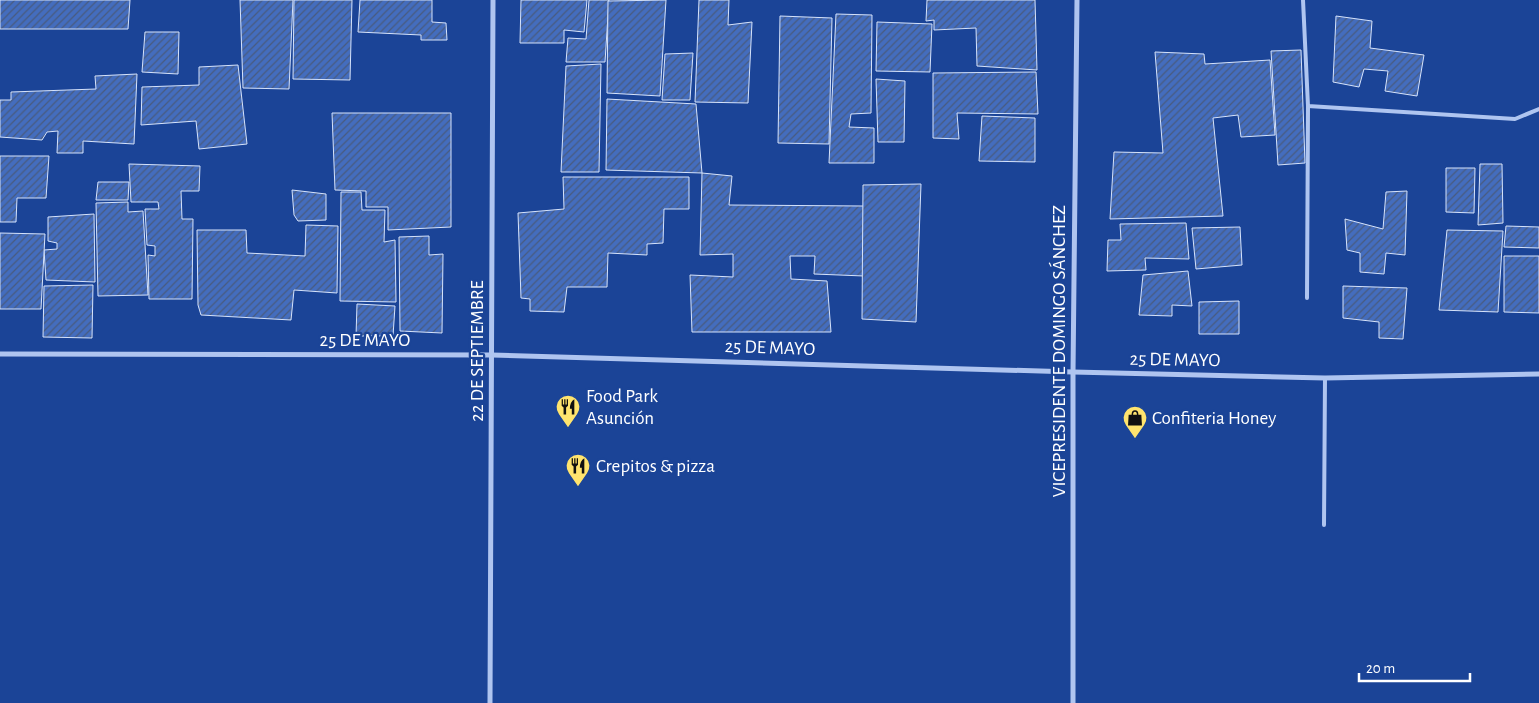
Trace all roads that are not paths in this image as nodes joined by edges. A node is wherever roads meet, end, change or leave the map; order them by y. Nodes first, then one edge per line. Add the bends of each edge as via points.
1 (493, 0) edge
2 (1076, 0) edge
3 (1303, 0) edge
4 (1308, 106) junction
5 (1539, 109) edge
6 (1307, 298) dead end
7 (0, 354) edge
8 (492, 355) junction
9 (1073, 372) junction
10 (1539, 374) edge
11 (1325, 378) junction
12 (1324, 525) dead end
13 (490, 703) edge
14 (1073, 703) edge

1 - 8 street, 22 DE SEPTIEMBRE
2 - 9 street, VICEPRESIDENTE DOMINGO SÁNCHEZ
3 - 4 lane
4 - 5 lane via 1515,119
4 - 6 lane
7 - 8 street, 25 DE MAYO
8 - 9 street, 25 DE MAYO
8 - 13 street, 22 DE SEPTIEMBRE
9 - 11 street, 25 DE MAYO
9 - 14 street, VICEPRESIDENTE DOMINGO SÁNCHEZ
10 - 11 street, 25 DE MAYO
11 - 12 lane

